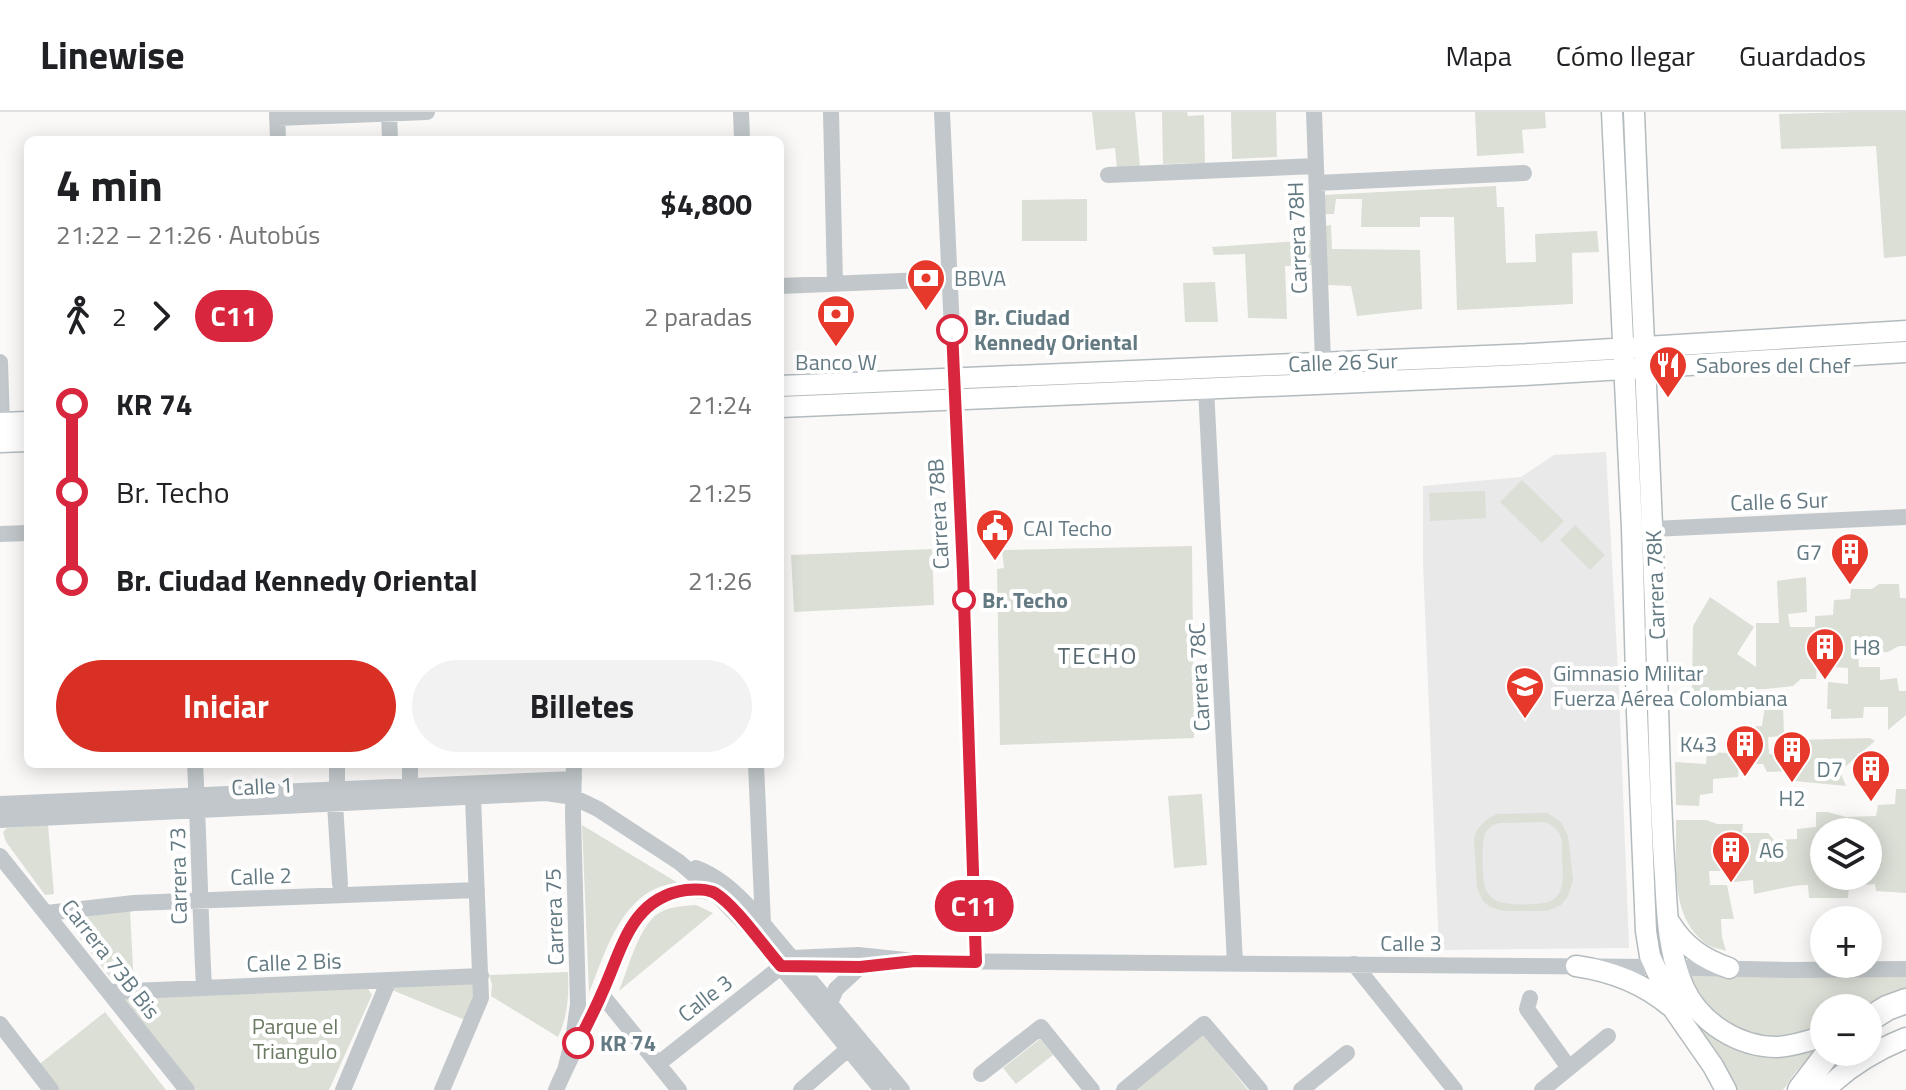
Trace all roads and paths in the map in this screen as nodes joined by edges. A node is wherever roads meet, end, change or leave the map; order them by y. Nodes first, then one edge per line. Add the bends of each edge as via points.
1 (427, 112) edge
2 (741, 112) edge
3 (831, 112) edge
4 (942, 112) edge
5 (1314, 112) edge
6 (1612, 112) edge
7 (1634, 112) edge
8 (389, 113) edge
9 (277, 115) edge
10 (278, 136) edge
11 (390, 136) edge
12 (742, 136) edge
13 (1524, 173) dead end
14 (1316, 174) junction
15 (1108, 175) dead end
16 (949, 279) junction
17 (835, 283) junction
18 (784, 286) edge
19 (1906, 331) edge
20 (1633, 347) junction
21 (1906, 352) edge
22 (0, 362) edge
23 (1323, 362) junction
24 (1634, 368) junction
25 (954, 378) junction
26 (784, 386) edge
27 (1206, 388) junction
28 (955, 400) junction
29 (784, 407) edge
30 (24, 423) edge
31 (1, 430) edge
32 (24, 439) edge
33 (1906, 517) edge
34 (1653, 529) junction
35 (24, 533) edge
36 (0, 534) edge
37 (195, 768) edge
38 (337, 768) edge
39 (756, 768) edge
40 (574, 772) edge
41 (410, 773) edge
42 (391, 794) junction
43 (336, 796) junction
44 (573, 797) junction
45 (473, 798) junction
46 (198, 803) junction
47 (0, 804) edge
48 (0, 820) edge
49 (0, 856) edge
50 (679, 862) junction
51 (340, 884) dead end
52 (477, 890) junction
53 (714, 892) junction
54 (200, 901) junction
55 (47, 913) junction
56 (1668, 918) junction
57 (763, 924) junction
58 (915, 961) junction
59 (976, 962) junction
60 (791, 963) junction
61 (1235, 963) junction
62 (1354, 964) junction
63 (1576, 966) junction
64 (860, 967) junction
65 (1654, 967) junction
66 (1676, 967) junction
67 (1729, 968) junction
68 (1906, 969) edge
69 (481, 976) junction
70 (389, 980) junction
71 (204, 987) junction
72 (109, 992) junction
73 (602, 995) junction
74 (1530, 998) dead end
75 (830, 1003) junction
76 (1674, 1010) junction
77 (0, 1024) edge
78 (1608, 1036) dead end
79 (1906, 1038) edge
80 (1810, 1041) edge
81 (848, 1049) junction
82 (1347, 1053) dead end
83 (658, 1064) junction
84 (566, 1066) junction
85 (1818, 1066) edge
86 (1569, 1068) junction
87 (981, 1074) dead end
88 (1723, 1086) edge
89 (51, 1090) edge
90 (187, 1090) edge
91 (343, 1090) edge
92 (442, 1090) edge
93 (556, 1090) edge
94 (679, 1090) edge
95 (801, 1090) edge
96 (882, 1090) edge
97 (902, 1090) edge
98 (1092, 1090) edge
99 (1124, 1090) edge
100 (1260, 1090) edge
101 (1301, 1090) edge
102 (1455, 1090) edge
103 (1542, 1090) edge
104 (1800, 1090) edge
105 (1825, 1090) edge

1 - 8 street
2 - 12 street
3 - 17 street
4 - 16 street, Carrera 78B
5 - 14 street, Carrera 78H
6 - 20 main road, Carrera 78K
7 - 20 main road, Carrera 78K
8 - 9 street
8 - 11 street
9 - 10 street
13 - 14 street
14 - 15 street
14 - 23 street, Carrera 78H
16 - 17 street
16 - 25 street, Carrera 78B
17 - 18 street
19 - 20 main road, Calle 26 Sur
20 - 23 main road, Calle 26 Sur
20 - 24 main road, Carrera 78K
21 - 24 main road, Calle 26 Sur
22 - 31 street
23 - 25 main road, Calle 26 Sur
24 - 27 main road, Calle 26 Sur
24 - 34 main road, Carrera 78K
24 - 65 main road, Carrera 78K via 1632,528 1644,906
25 - 26 main road, Calle 26 Sur
25 - 28 street, Carrera 78B
27 - 28 main road, Calle 26 Sur
27 - 61 street, Carrera 78C
28 - 29 main road, Calle 26 Sur
28 - 59 street, Carrera 78B
30 - 31 main road
31 - 32 main road
33 - 34 street, Calle 6 Sur
34 - 56 main road, Carrera 78K
35 - 36 street
37 - 46 street, Carrera 73
38 - 43 street
39 - 57 street
40 - 41 street, Calle 1
40 - 44 street, Carrera 75
41 - 42 street, Calle 1
42 - 43 street, Calle 1
42 - 45 street, Calle 1
43 - 46 street, Calle 1
43 - 51 street
44 - 45 street, Calle 1 via 546,793
44 - 50 street
44 - 84 street, Carrera 75 via 578,1004
45 - 52 street
46 - 47 street, Calle 1
46 - 48 street, Calle 1
46 - 54 street, Carrera 73
49 - 55 street, Carrera 73B Bis
50 - 53 street
50 - 57 street via 722,883
52 - 54 street, Calle 2
52 - 69 street
53 - 60 street
53 - 73 street via 688,890 650,904 632,925
54 - 55 street, Calle 2
54 - 71 street, Carrera 73
55 - 72 street, Carrera 73B Bis
56 - 66 main road, Carrera 78K
56 - 67 main road via 1692,950
57 - 60 street
58 - 59 street, Calle 3
58 - 60 street, Calle 3 via 858,955
58 - 64 street, Calle 3
59 - 61 street, Calle 3
60 - 64 street, Calle 3
60 - 75 street
60 - 81 street
60 - 83 street, Calle 3
61 - 62 street, Calle 3
62 - 63 street, Calle 3
62 - 102 street
63 - 65 street, Calle 3
63 - 76 main road via 1629,980
64 - 75 street via 836,989
65 - 66 street, Calle 3
65 - 76 main road, Carrera 78K
66 - 67 street, Calle 3
66 - 80 main road, Carrera 78K via 1685,990 1720,1029 1759,1045
67 - 68 street, Calle 3
69 - 70 street, Calle 2 Bis
69 - 92 street via 481,998
70 - 71 street, Calle 2 Bis
70 - 91 street
71 - 72 street, Calle 2 Bis
72 - 90 street, Carrera 73B Bis
73 - 83 street
73 - 84 street
74 - 86 street via 1527,1009
75 - 97 street
76 - 88 main road, Carrera 78K
77 - 89 street
78 - 86 street
79 - 105 main road via 1862,1060
81 - 95 street
81 - 96 street
82 - 101 street
83 - 94 street
84 - 93 street
85 - 104 highway
86 - 103 street
87 - 98 street via 1041,1027
99 - 100 street via 1204,1024

